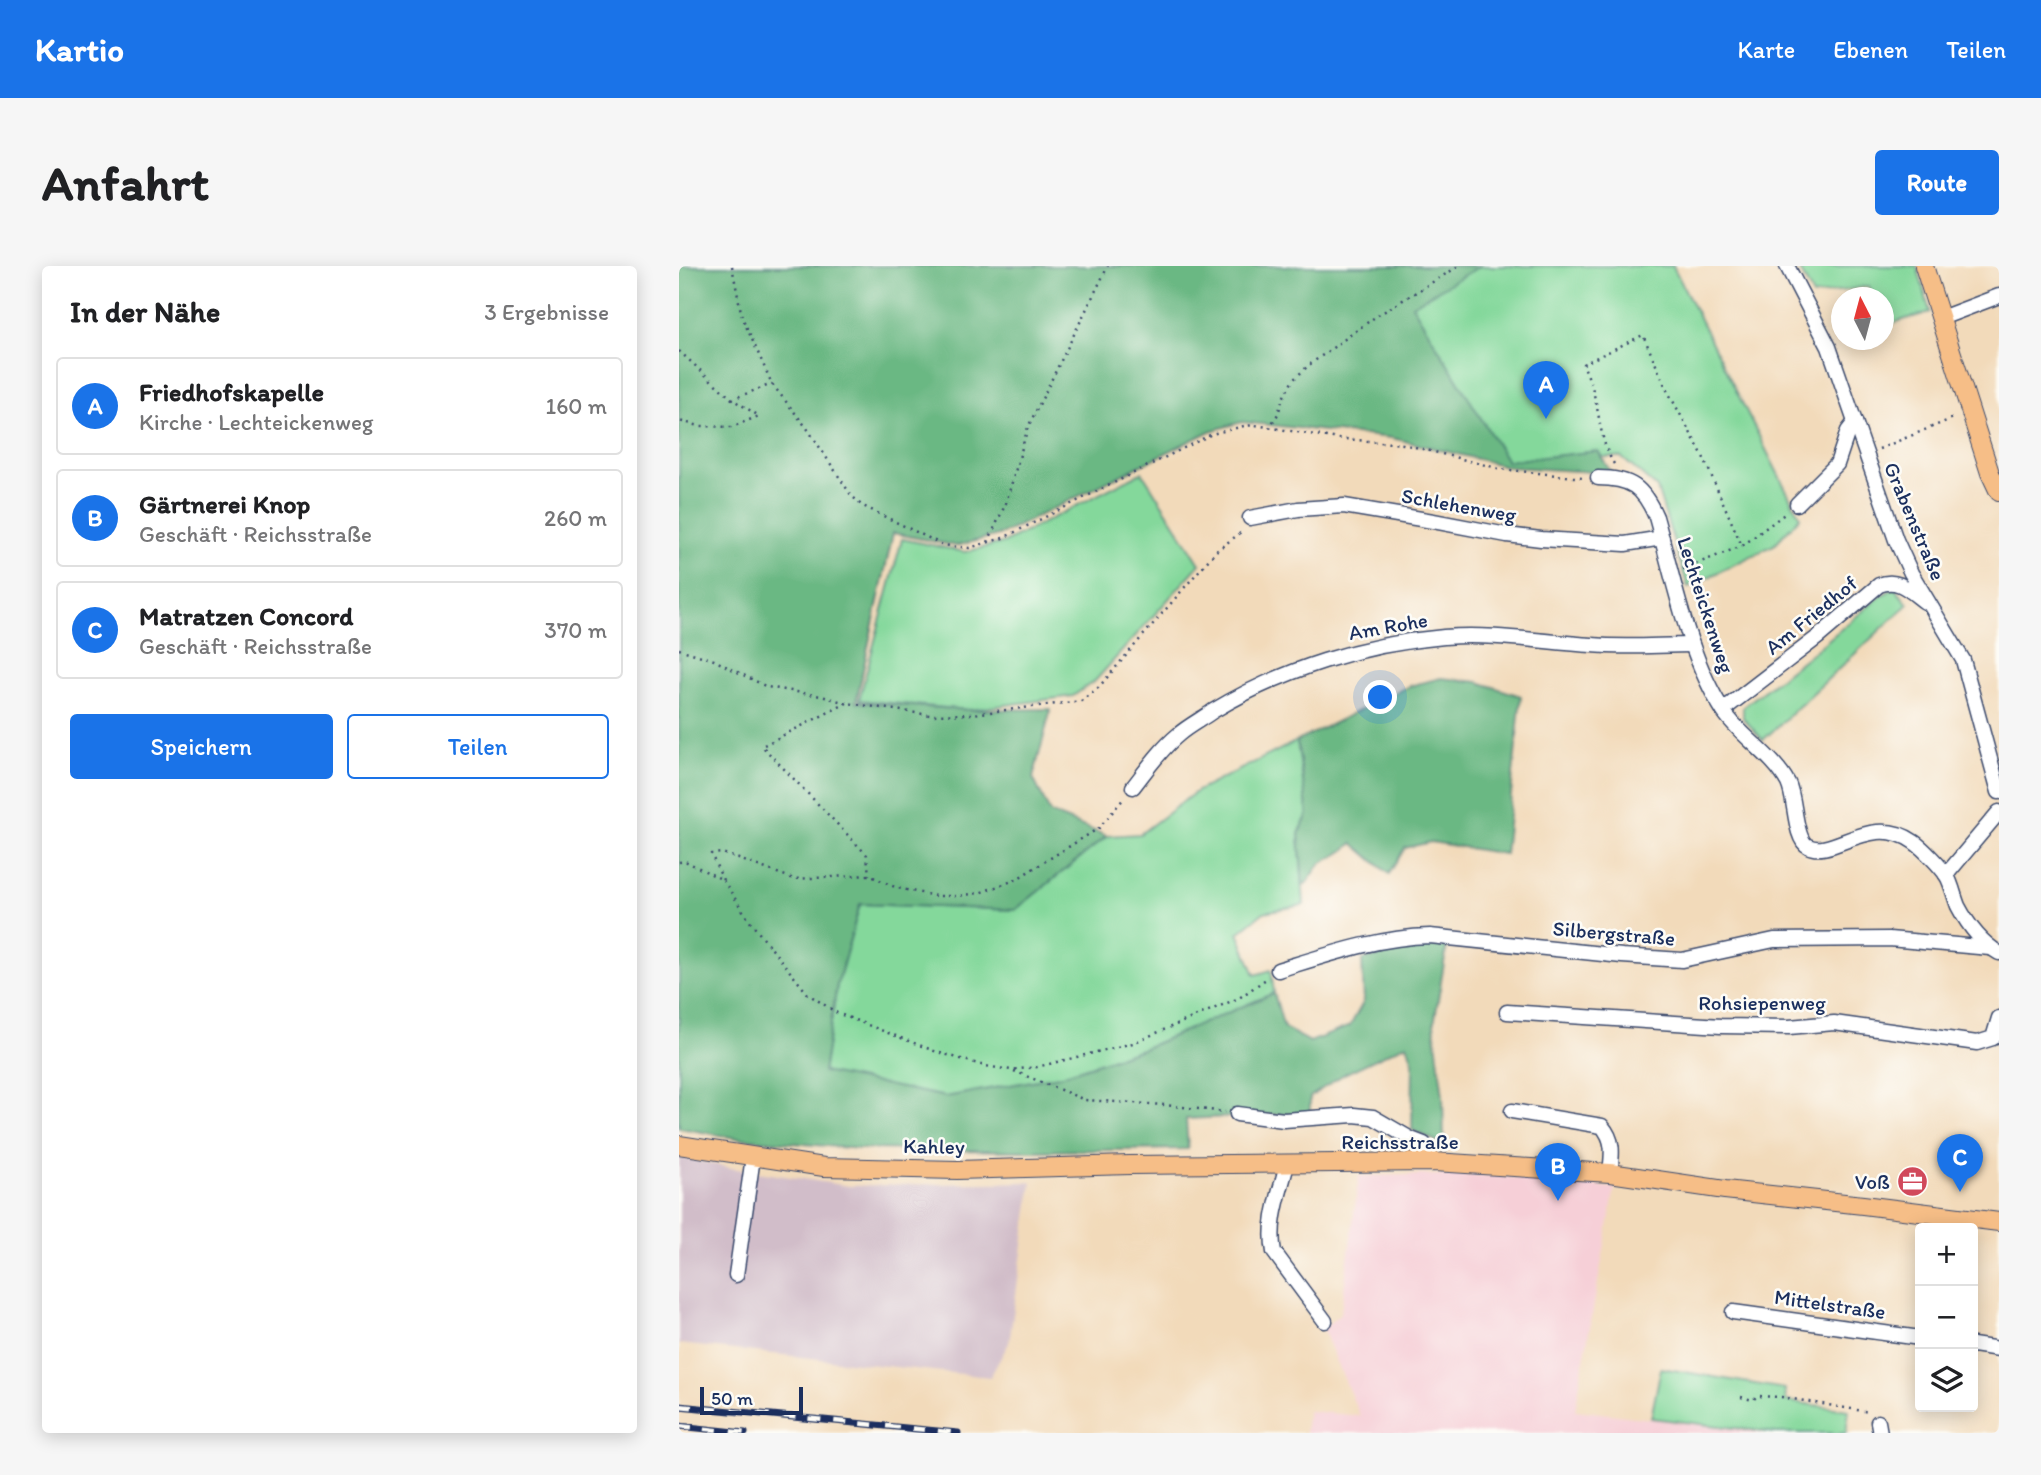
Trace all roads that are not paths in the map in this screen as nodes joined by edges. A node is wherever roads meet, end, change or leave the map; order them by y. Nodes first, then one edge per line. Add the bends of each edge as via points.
1 (1787, 266) edge
2 (1924, 266) edge
3 (1999, 296) edge
4 (1941, 318) junction
5 (1855, 422) junction
6 (1598, 478) road end
7 (1999, 492) edge
8 (1797, 505) road end
9 (1252, 518) road end
10 (1662, 538) junction
11 (1929, 604) junction
12 (1692, 645) junction
13 (1723, 710) junction
14 (1133, 787) road end
15 (1999, 792) edge
16 (1999, 811) edge
17 (1946, 875) junction
18 (1995, 950) edge
19 (1278, 970) road end
20 (1507, 1012) dead end
21 (1999, 1018) edge
22 (1512, 1111) dead end
23 (1237, 1114) road end
24 (679, 1145) edge
25 (753, 1157) junction
26 (1434, 1162) junction
27 (1190, 1164) joint
28 (1287, 1164) junction
29 (1610, 1174) junction
30 (1999, 1222) edge
31 (736, 1275) dead end
32 (1733, 1312) dead end
33 (1325, 1321) dead end
34 (1915, 1337) edge
35 (1978, 1346) edge
36 (1999, 1349) edge

1 - 5 street, Grabenstraße via 1829,347
2 - 4 main road
3 - 4 street
4 - 7 main road
5 - 8 street via 1837,464
5 - 11 street, Grabenstraße via 1896,540
6 - 10 street, Lechteickenweg via 1622,480 1639,489 1649,500
9 - 10 street, Schlehenweg via 1344,506 1507,536 1625,544
10 - 12 street, Lechteickenweg
11 - 13 street, Am Friedhof via 1898,584 1879,585
11 - 15 street, Grabenstraße via 1963,660
12 - 13 street, Lechteickenweg
12 - 14 street, Am Rohe via 1595,646 1445,637 1348,654 1238,696 1178,734
13 - 17 street, Lechteickenweg via 1786,780 1803,842 1820,849 1866,833 1896,833 1915,842
16 - 17 street
17 - 18 street via 1969,925
18 - 19 street, Silbergstraße via 1889,939 1775,940 1682,960 1411,936
20 - 21 street, Rohsiepenweg via 1721,1026 1834,1023 1977,1043 1993,1038
22 - 29 street via 1602,1126 1613,1149
23 - 26 street via 1284,1121 1373,1117 1424,1144
24 - 25 main road, Kahley
25 - 27 main road, Kahley via 824,1167 944,1170
25 - 31 street
26 - 28 main road, Reichsstraße
26 - 29 main road, Reichsstraße
27 - 28 main road, Reichsstraße
28 - 33 street via 1273,1220 1274,1252
29 - 30 main road, Reichsstraße
32 - 34 street, Mittelstraße
35 - 36 street

